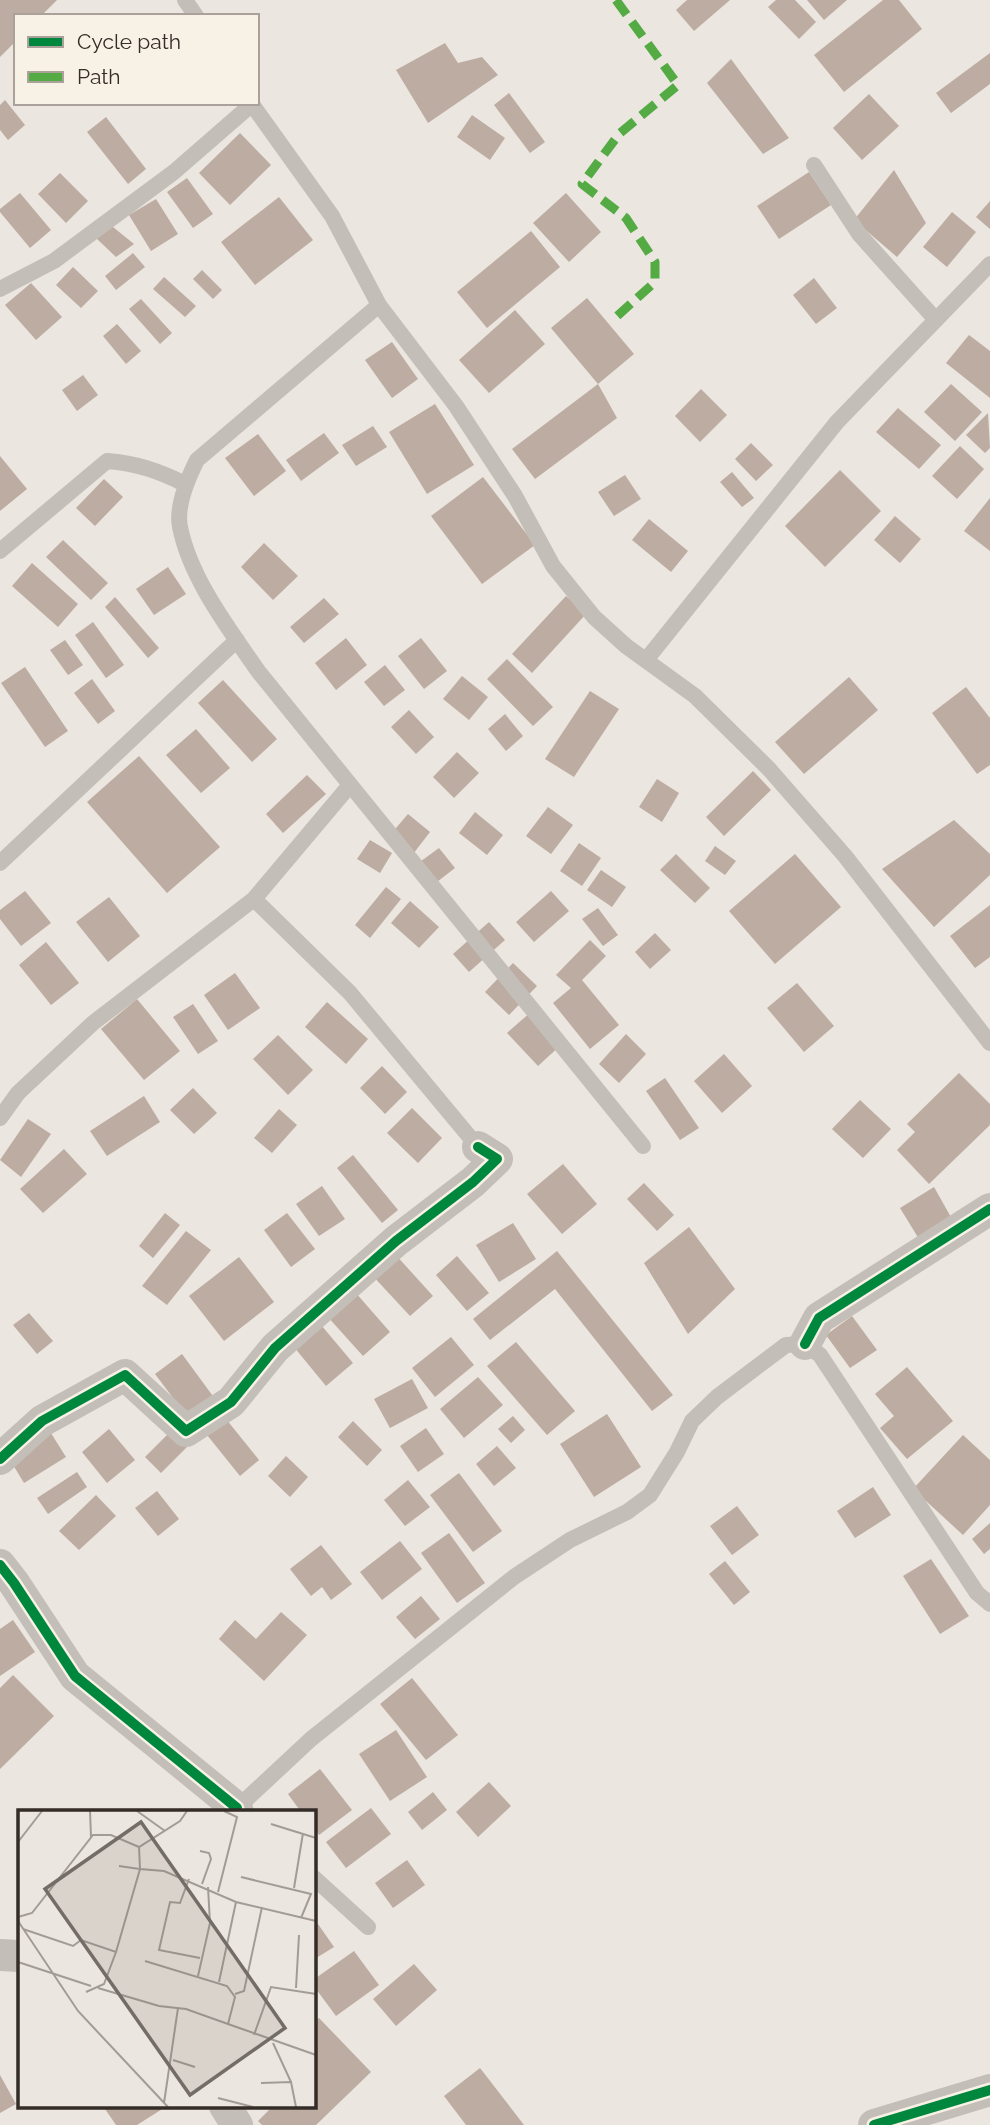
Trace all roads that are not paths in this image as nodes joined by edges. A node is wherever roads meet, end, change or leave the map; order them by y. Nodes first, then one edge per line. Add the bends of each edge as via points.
1 (251, 105) edge
2 (253, 105) edge
3 (814, 165) dead end
4 (990, 264) edge
5 (0, 289) edge
6 (379, 305) junction
7 (936, 320) junction
8 (185, 484) junction
9 (0, 551) edge
10 (237, 640) junction
11 (646, 660) junction
12 (350, 785) junction
13 (0, 863) edge
14 (254, 899) junction
15 (990, 1043) edge
16 (0, 1118) edge
17 (643, 1146) dead end
18 (478, 1147) joint
19 (990, 1209) edge
20 (804, 1344) junction
21 (0, 1459) edge
22 (0, 1565) edge
23 (990, 1604) edge
24 (237, 1810) edge
25 (315, 1879) edge
26 (369, 1927) dead end
27 (0, 1955) edge
28 (18, 1956) edge
29 (990, 2090) edge
30 (226, 2108) edge
31 (237, 2125) edge
32 (874, 2125) edge

1 - 5 lane via 174,172 65,253
2 - 6 lane via 332,216
3 - 7 lane via 859,234
4 - 7 lane
6 - 8 lane via 197,460
6 - 11 lane via 456,406 515,496 553,566 594,617
7 - 11 lane via 837,422
8 - 9 lane via 134,463 107,461
8 - 10 lane via 179,526 197,576
10 - 12 lane
10 - 13 lane
11 - 15 lane via 695,696 769,769 845,856
12 - 14 lane
12 - 17 lane
14 - 16 lane via 93,1023 18,1093
14 - 18 lane via 350,993
18 - 21 street via 498,1159 275,1348 231,1402 186,1432 125,1375 41,1421
19 - 20 street via 819,1318
20 - 23 lane via 820,1355 977,1592
20 - 24 lane via 786,1345 717,1396 692,1421 650,1495 514,1577 312,1739
22 - 24 street via 75,1676
25 - 26 lane
27 - 28 street
29 - 32 street
30 - 31 street

